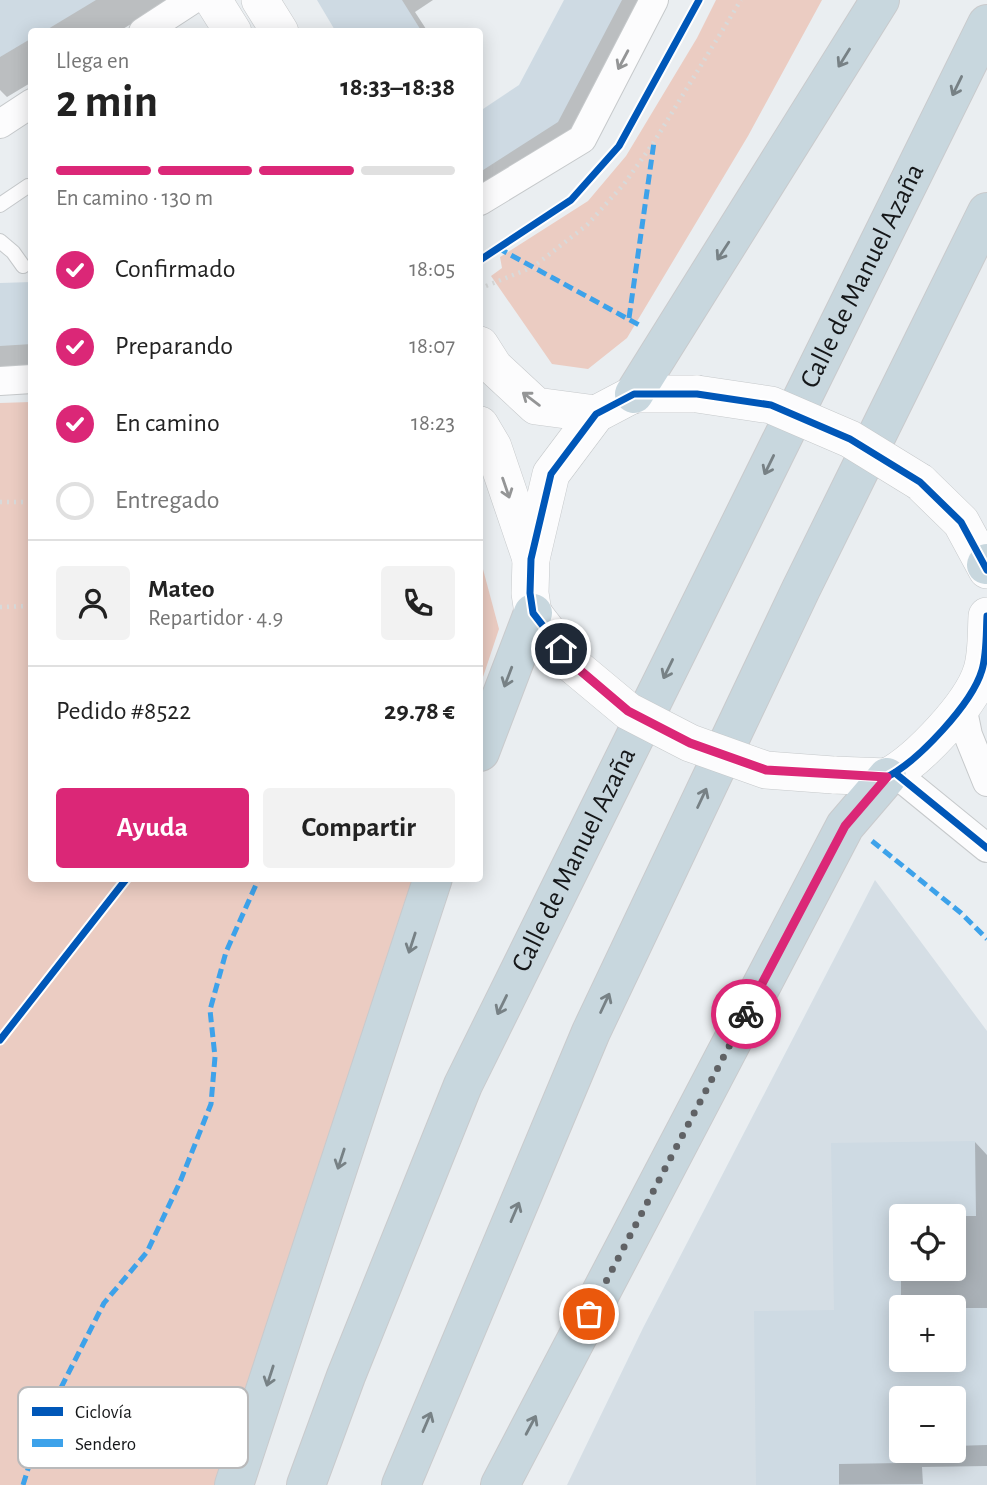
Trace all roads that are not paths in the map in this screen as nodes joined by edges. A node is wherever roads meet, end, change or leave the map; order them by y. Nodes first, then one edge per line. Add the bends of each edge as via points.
1 (192, 0) edge
2 (213, 0) edge
3 (260, 0) edge
4 (654, 0) edge
5 (880, 0) edge
6 (987, 24) edge
7 (149, 28) edge
8 (230, 28) edge
9 (278, 28) edge
10 (28, 106) edge
11 (0, 124) edge
12 (28, 187) edge
13 (483, 199) edge
14 (0, 205) edge
15 (987, 212) edge
16 (0, 241) edge
17 (23, 267) dead end
18 (483, 350) edge
19 (28, 379) edge
20 (0, 381) edge
21 (634, 394) junction
22 (596, 414) junction
23 (483, 430) edge
24 (531, 559) junction
25 (987, 566) edge
26 (533, 613) junction
27 (987, 616) edge
28 (987, 642) edge
29 (962, 706) junction
30 (483, 744) edge
31 (891, 775) junction
32 (987, 782) edge
33 (987, 848) edge
34 (432, 882) edge
35 (248, 1442) edge
36 (240, 1468) edge
37 (234, 1485) edge
38 (306, 1485) edge
39 (401, 1485) edge
40 (500, 1485) edge

1 - 7 street
2 - 8 street
3 - 9 street
4 -> 13 street via 582,139
5 -> 21 highway
6 -> 38 highway, Calle de Manuel Azaña via 463,1085
10 - 11 street
12 - 14 lane
39 -> 15 highway via 591,1032 801,589
16 - 17 lane
22 -> 18 street via 536,406 494,367
19 - 20 street
21 - 22 street
21 - 25 street, bridge via 697,394 771,405 850,439 920,482 961,522
22 - 24 street via 551,474
23 -> 24 street
24 - 26 street
26 -> 30 highway
26 - 31 street, bridge via 575,666 628,711 690,743 766,770
27 - 28 street
28 - 29 street via 982,671
29 - 31 street via 931,743
29 - 32 street
31 - 33 street
40 -> 31 highway via 845,826
34 -> 35 highway
36 -> 37 highway

